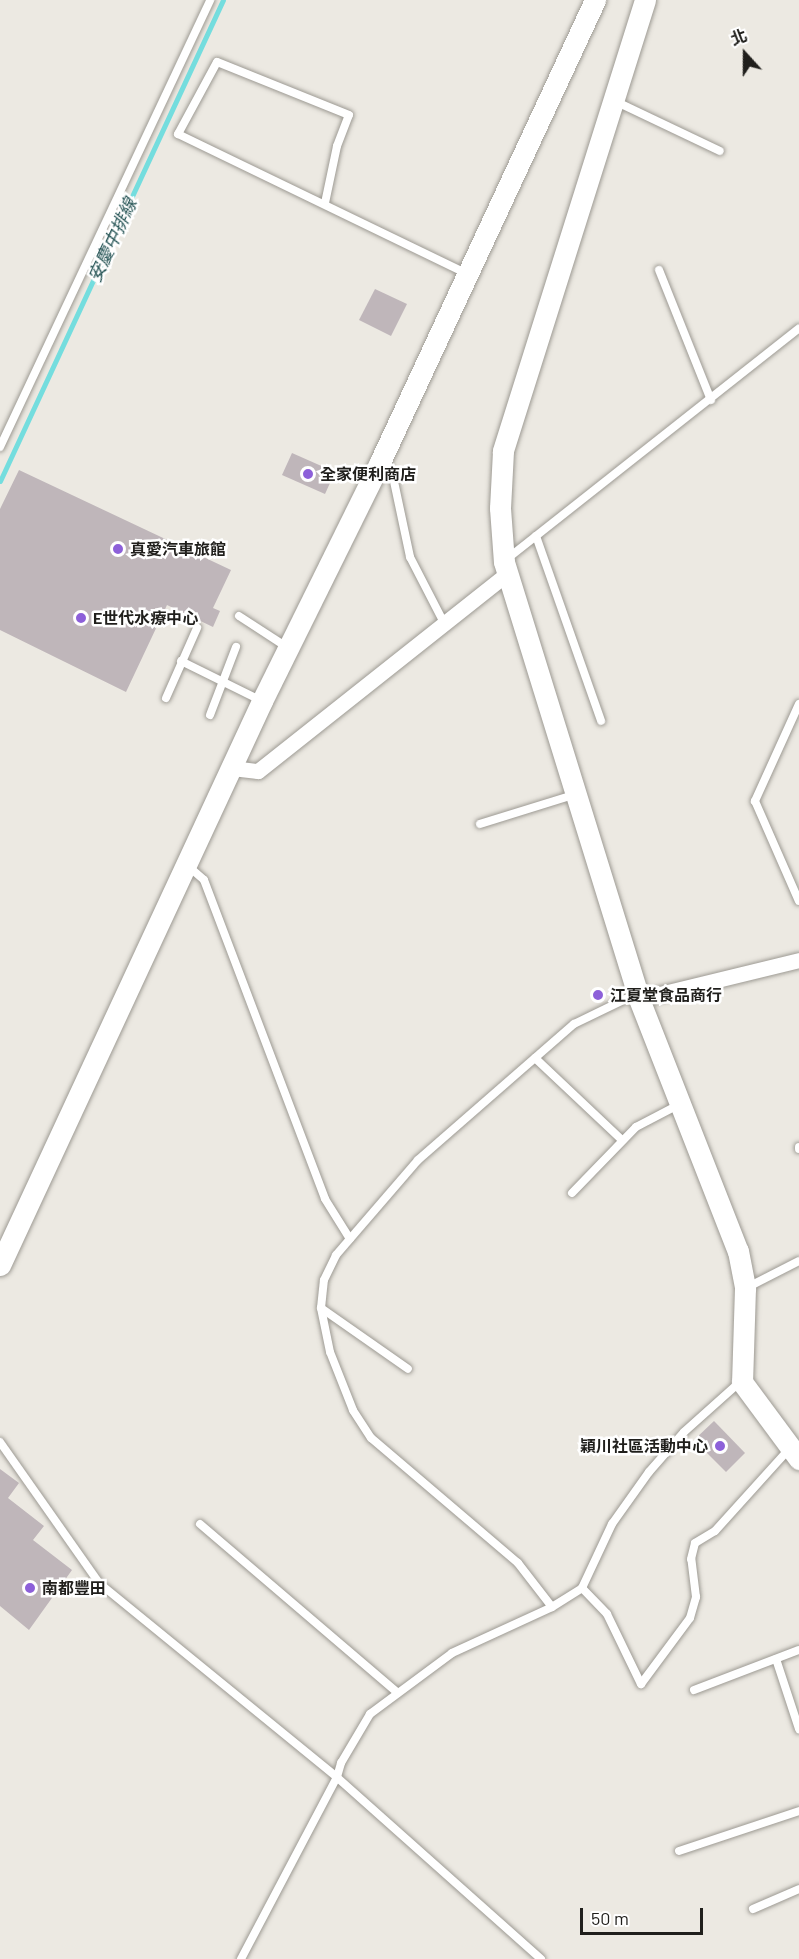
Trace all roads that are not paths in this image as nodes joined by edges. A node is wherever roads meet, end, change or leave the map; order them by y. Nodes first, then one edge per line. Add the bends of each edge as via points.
1 (210, 0) edge
2 (595, 0) edge
3 (645, 0) edge
4 (611, 99) junction
5 (720, 151) dead end
6 (325, 203) junction
7 (659, 270) dead end
8 (469, 275) junction
9 (799, 328) edge
10 (711, 400) junction
11 (0, 447) edge
12 (380, 462) junction
13 (536, 536) junction
14 (506, 567) junction
15 (239, 616) dead end
16 (444, 623) junction
17 (197, 628) dead end
18 (236, 646) dead end
19 (289, 649) junction
20 (181, 661) junction
21 (221, 681) junction
22 (166, 698) dead end
23 (262, 701) junction
24 (799, 704) edge
25 (210, 715) dead end
26 (601, 721) dead end
27 (232, 768) junction
28 (575, 794) junction
29 (480, 824) dead end
30 (186, 865) junction
31 (799, 901) edge
32 (799, 960) edge
33 (638, 996) junction
34 (535, 1058) junction
35 (681, 1104) junction
36 (621, 1140) junction
37 (572, 1193) dead end
38 (350, 1239) junction
39 (799, 1261) edge
40 (0, 1265) edge
41 (745, 1288) junction
42 (321, 1308) junction
43 (408, 1369) dead end
44 (742, 1380) junction
45 (0, 1442) edge
46 (795, 1453) edge
47 (200, 1524) dead end
48 (582, 1588) junction
49 (552, 1607) junction
50 (799, 1650) edge
51 (776, 1659) junction
52 (694, 1690) dead end
53 (398, 1693) junction
54 (799, 1729) edge
55 (337, 1777) junction
56 (799, 1811) edge
57 (679, 1851) dead end
58 (799, 1889) edge
59 (753, 1909) dead end
60 (241, 1959) edge
61 (541, 1959) edge

1 - 11 lane
2 - 8 street
3 - 4 street
4 - 5 lane
4 - 14 street via 502,451 500,508
6 - 6 lane via 178,134 217,62 348,116
6 - 8 lane
7 - 10 lane
8 - 12 street
9 - 10 lane
10 - 13 lane
12 - 16 lane via 392,472 410,557
12 - 19 street
13 - 14 lane
13 - 26 lane
14 - 16 street
14 - 28 street
15 - 19 lane
16 - 27 street via 258,771
17 - 20 lane
18 - 21 lane
19 - 23 street
20 - 21 lane
20 - 22 lane
21 - 23 lane
21 - 25 lane
23 - 27 street
24 - 31 lane via 755,801
27 - 30 street
28 - 29 lane
28 - 33 street
30 - 38 lane via 204,880 326,1199
30 - 40 street
32 - 33 street
33 - 34 lane via 574,1024
33 - 35 street
34 - 36 lane
34 - 38 lane via 418,1160
35 - 36 lane via 636,1127
35 - 41 street via 738,1251
36 - 37 lane
38 - 42 lane via 336,1255 324,1280
39 - 41 lane
41 - 44 street
42 - 43 lane
42 - 49 lane via 330,1352 353,1410 371,1438 518,1563
44 - 46 street
44 - 48 lane via 684,1432 649,1472 612,1524
45 - 55 lane via 99,1583
46 - 48 lane via 715,1531 695,1543 691,1559 696,1597 690,1618 641,1684 607,1614
47 - 53 lane
48 - 49 lane
49 - 53 lane via 452,1653
50 - 51 lane
51 - 52 lane
51 - 54 lane
53 - 55 lane via 370,1714
55 - 60 lane
55 - 61 lane
56 - 57 lane
58 - 59 lane

